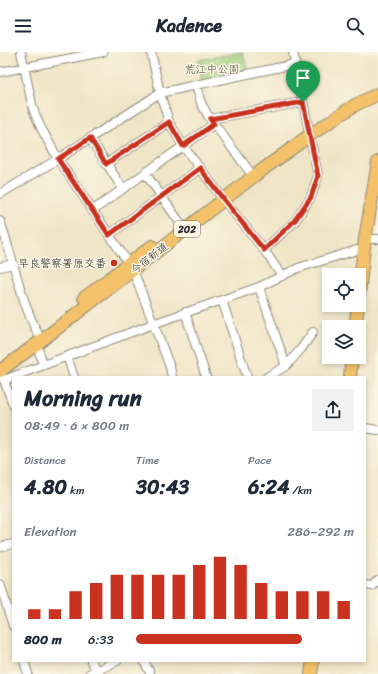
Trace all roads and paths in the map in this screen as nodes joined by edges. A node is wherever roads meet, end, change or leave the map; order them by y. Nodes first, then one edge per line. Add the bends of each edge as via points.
1 (21, 52) edge
2 (104, 52) edge
3 (151, 52) edge
4 (293, 52) edge
5 (296, 64) junction
6 (24, 68) junction
7 (0, 72) edge
8 (196, 85) junction
9 (378, 88) edge
10 (160, 93) junction
11 (378, 94) edge
12 (303, 102) junction
13 (169, 122) junction
14 (212, 122) junction
15 (309, 132) junction
16 (90, 138) junction
17 (183, 146) junction
18 (58, 159) junction
19 (378, 162) edge
20 (106, 164) junction
21 (200, 168) junction
22 (250, 172) junction
23 (145, 173) junction
24 (123, 189) junction
25 (0, 194) edge
26 (162, 197) junction
27 (222, 198) junction
28 (92, 211) junction
29 (0, 221) edge
30 (181, 224) junction
31 (109, 235) junction
32 (378, 239) edge
33 (365, 246) junction
34 (264, 250) junction
35 (13, 264) junction
36 (0, 267) edge
37 (130, 267) junction
38 (362, 268) edge
39 (282, 276) junction
40 (259, 287) junction
41 (222, 300) junction
42 (185, 312) junction
43 (153, 324) junction
44 (313, 332) dead end
45 (38, 339) junction
46 (67, 356) junction
47 (0, 362) edge
48 (351, 364) edge
49 (43, 365) junction
50 (286, 366) junction
51 (35, 368) junction
52 (2, 376) edge
53 (38, 376) edge
54 (74, 376) edge
55 (172, 376) edge
56 (206, 376) edge
57 (246, 376) edge
58 (269, 376) edge
59 (348, 376) edge
60 (12, 402) edge
61 (366, 428) edge
62 (378, 430) edge
63 (12, 544) edge
64 (0, 547) edge
65 (378, 580) edge
66 (0, 584) edge
67 (372, 587) edge
68 (12, 623) edge
69 (24, 662) edge
70 (91, 662) edge
71 (115, 662) edge
72 (144, 662) edge
73 (313, 662) edge
74 (94, 673) edge
75 (150, 673) edge
76 (28, 674) edge
77 (311, 674) edge

1 - 6 street
2 - 6 street
3 - 10 street
4 - 5 street
5 - 8 street
5 - 12 street
6 - 7 street
6 - 18 street via 33,109
8 - 10 street
8 - 14 street via 201,103
9 - 15 highway, 今宿新道 / 202 via 349,103
10 - 13 street
10 - 16 street
11 - 15 highway, 今宿新道 / 202
12 - 14 street
12 - 15 street
13 - 17 street
13 - 20 street
14 - 17 street
14 - 22 street
15 - 22 highway, 今宿新道 / 202
15 - 27 highway, 今宿新道 / 202
15 - 34 street via 318,176 311,197 295,220
16 - 18 street
16 - 20 street
17 - 21 street
17 - 23 street
18 - 25 street
18 - 28 street
19 - 33 highway
20 - 24 street
21 - 26 street
21 - 27 street
22 - 27 highway, 今宿新道 / 202
23 - 24 street
23 - 26 street
24 - 28 street
26 - 30 street
26 - 31 street
27 - 30 highway, 今宿新道 / 202
27 - 34 street
27 - 37 highway, 今宿新道 / 202
28 - 31 street
29 - 35 street
30 - 37 highway, 今宿新道 / 202
31 - 37 street
32 - 33 street
33 - 38 highway
33 - 39 street via 298,268
34 - 39 street
35 - 36 street
35 - 45 street
37 - 43 street
37 - 45 highway, 今宿新道 / 202
39 - 40 street
40 - 41 street
40 - 50 street
41 - 42 street
41 - 57 street
42 - 43 street
42 - 56 street
43 - 46 street
43 - 55 street
44 - 50 street
45 - 47 highway, 今宿新道 / 202
45 - 49 street
45 - 52 highway, 今宿新道 / 202
46 - 49 street
46 - 54 street
48 - 59 highway
49 - 51 street
50 - 58 street
51 - 52 street
51 - 53 street
52 - 60 street
61 - 62 street
63 - 64 street
65 - 67 street
66 - 68 street
69 - 76 street
70 - 74 street
71 - 74 street
72 - 75 street
73 - 77 highway

